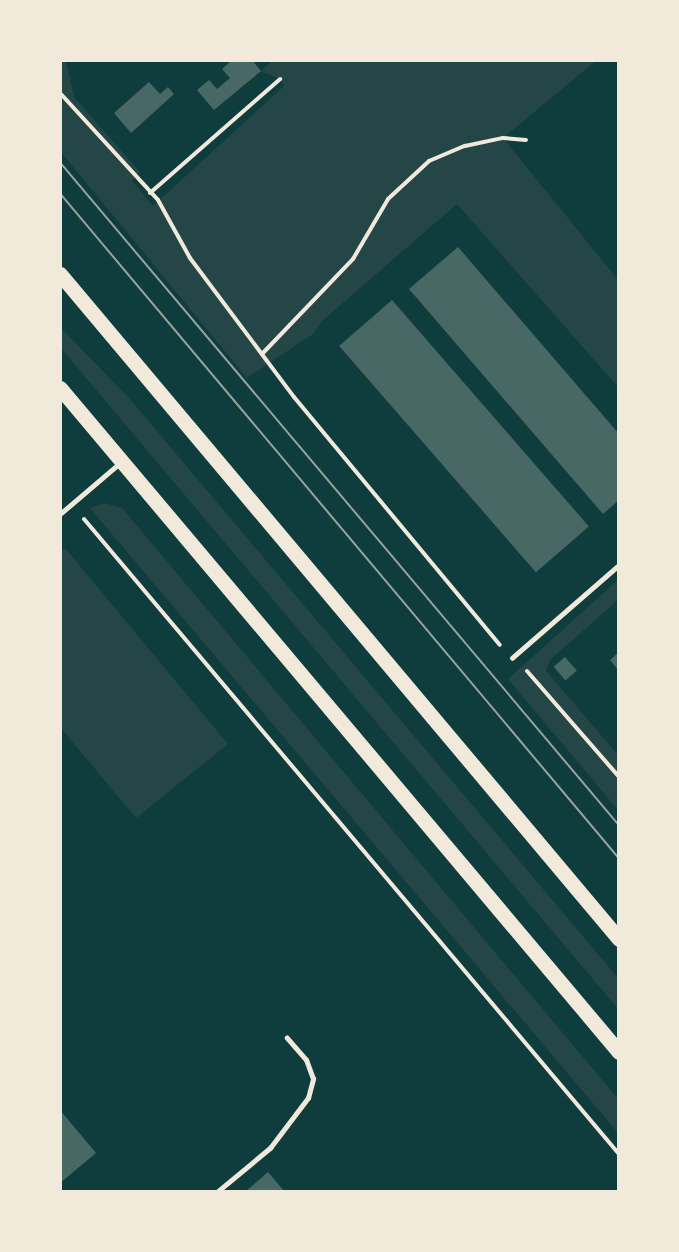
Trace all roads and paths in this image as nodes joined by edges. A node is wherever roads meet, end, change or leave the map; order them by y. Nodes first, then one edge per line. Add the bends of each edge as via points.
1 (280, 79) dead end
2 (60, 93) edge
3 (526, 140) dead end
4 (150, 192) junction
5 (60, 274) edge
6 (262, 354) junction
7 (60, 388) edge
8 (122, 461) junction
9 (72, 505) junction
10 (60, 514) edge
11 (619, 565) edge
12 (512, 658) junction
13 (619, 777) edge
14 (619, 939) edge
15 (287, 1038) dead end
16 (619, 1052) edge
17 (619, 1154) edge
18 (217, 1192) edge

1 - 4 path
2 - 4 path
3 - 6 path via 503,138 465,146 429,161 388,199 353,259
4 - 6 path via 190,258
5 - 14 main road
6 - 12 path via 331,444
7 - 8 main road
8 - 9 lane
8 - 16 main road
9 - 10 lane
9 - 17 path
11 - 12 lane
12 - 13 path
15 - 18 lane via 306,1060 313,1079 309,1098 270,1148

